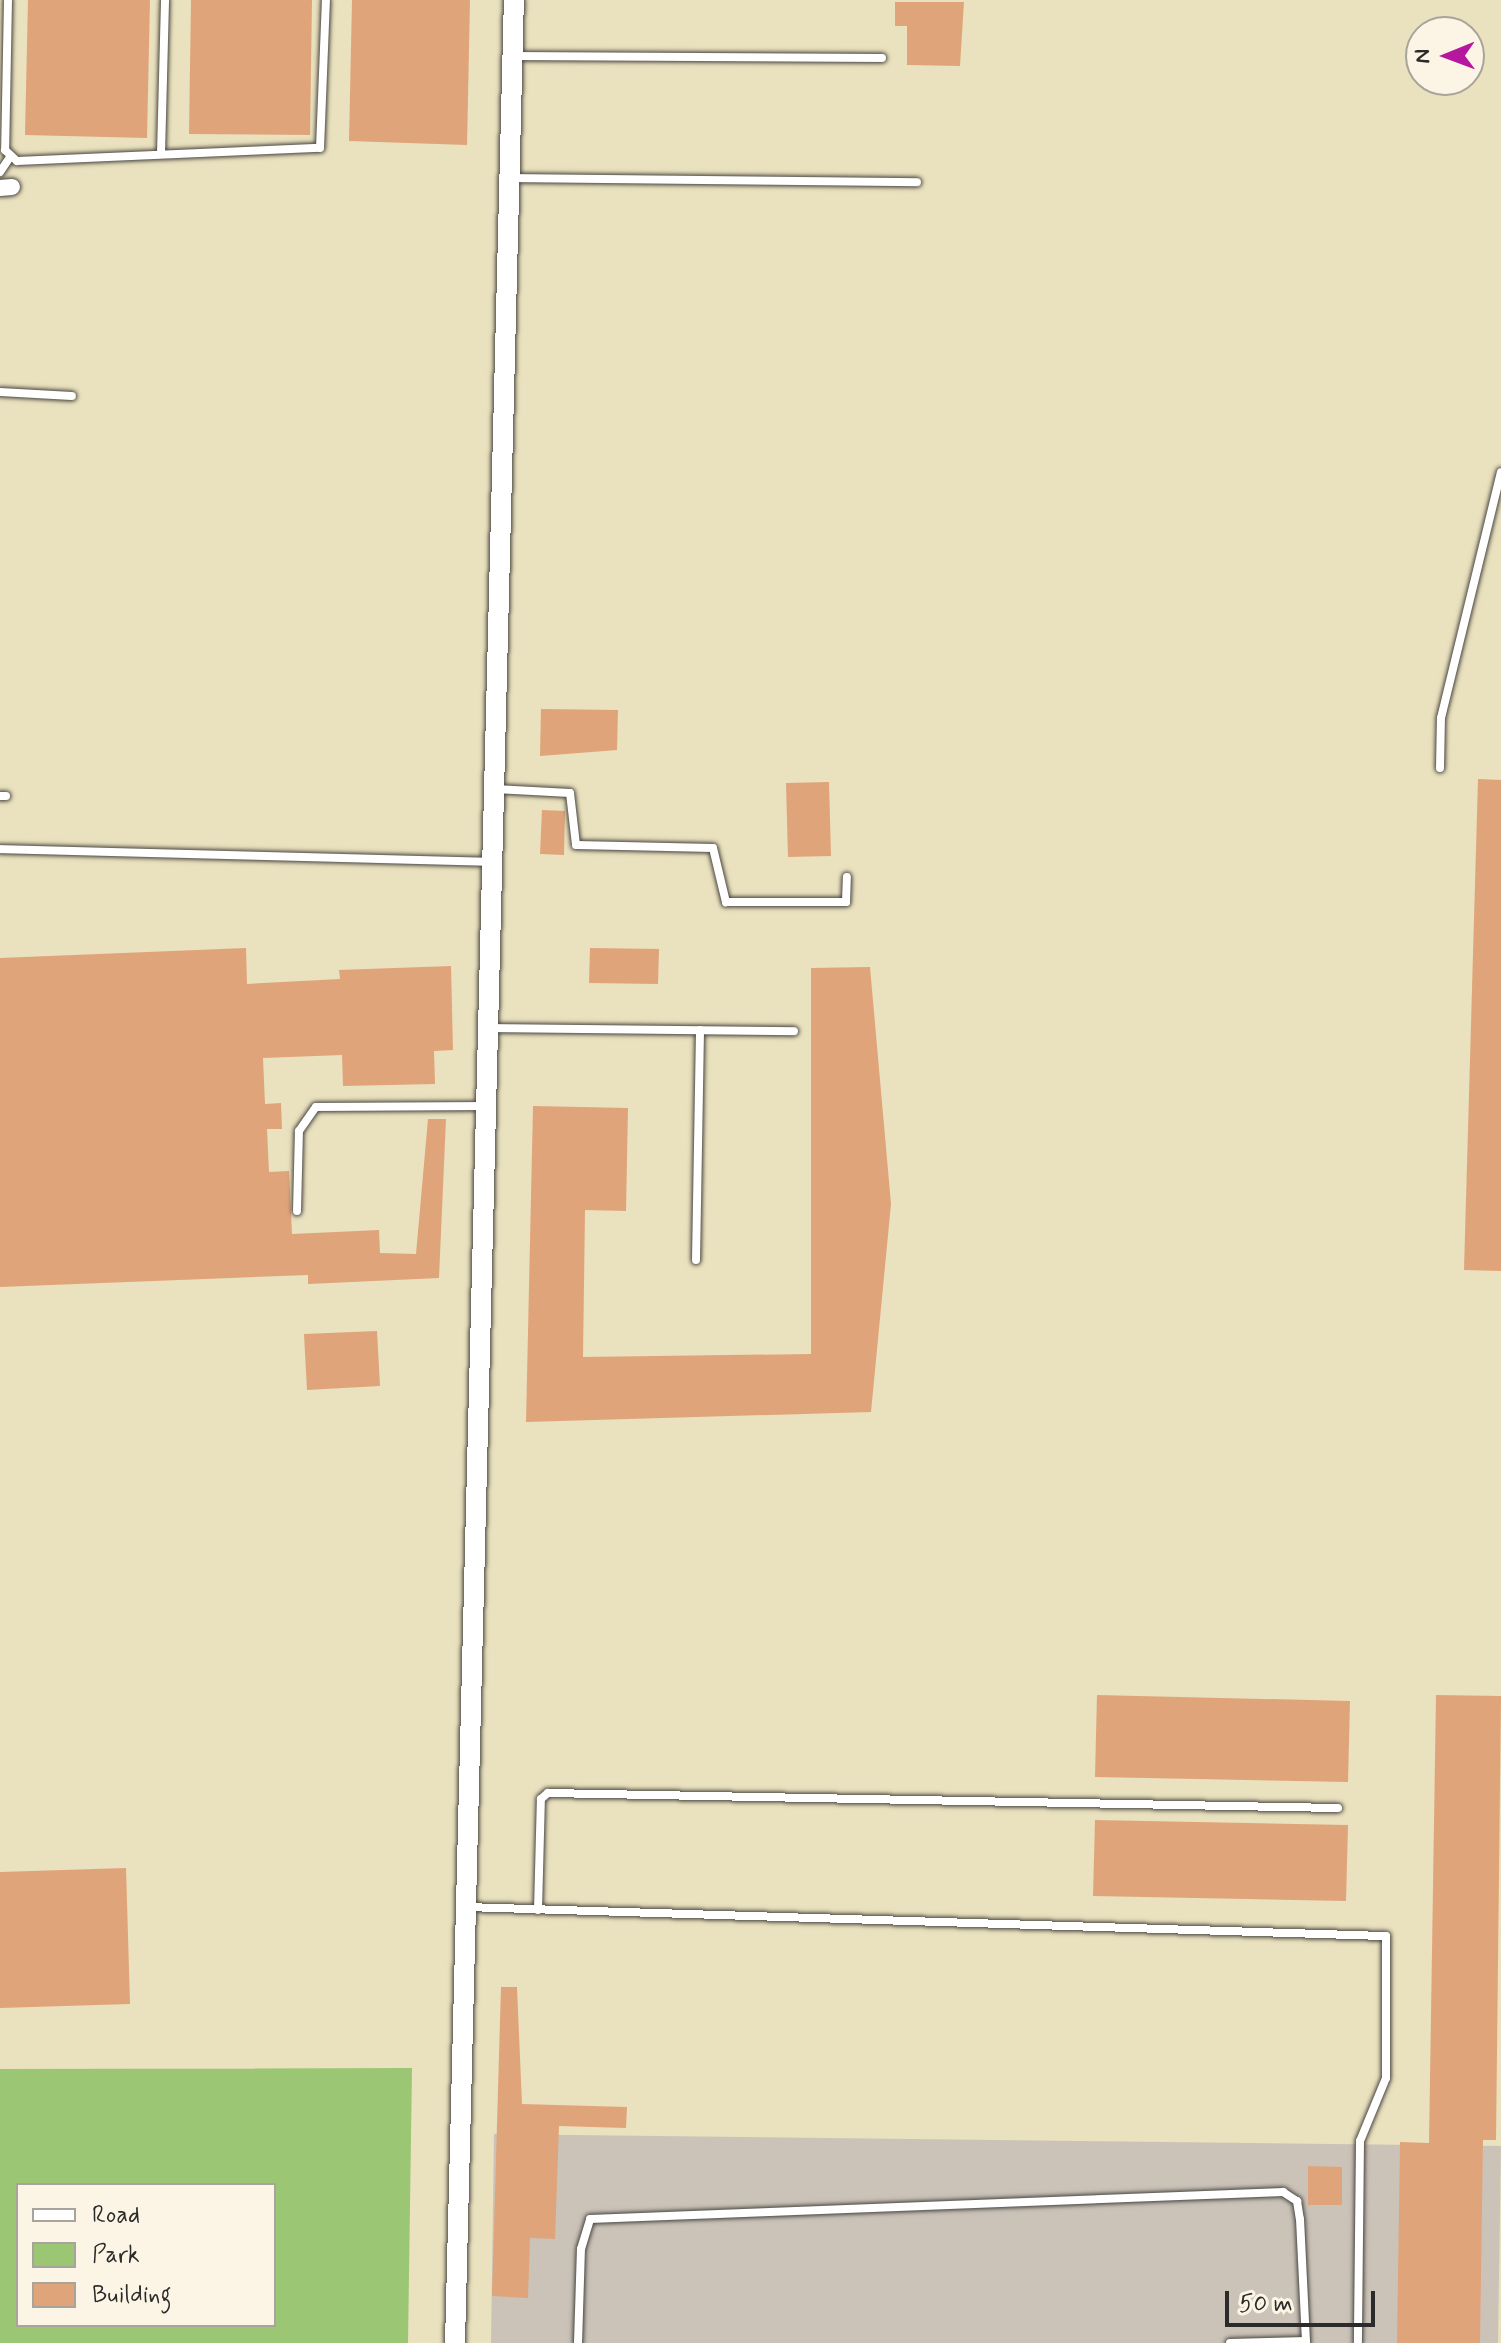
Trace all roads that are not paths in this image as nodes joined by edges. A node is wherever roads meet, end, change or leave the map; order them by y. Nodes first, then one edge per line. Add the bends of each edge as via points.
1 (8, 0) edge
2 (165, 0) edge
3 (326, 0) edge
4 (514, 0) edge
5 (513, 56) junction
6 (882, 58) dead end
7 (161, 154) junction
8 (10, 157) junction
9 (0, 172) edge
10 (510, 178) junction
11 (917, 182) dead end
12 (0, 392) edge
13 (72, 396) dead end
14 (1501, 472) edge
15 (1440, 768) dead end
16 (495, 789) junction
17 (0, 849) edge
18 (492, 862) junction
19 (847, 877) dead end
20 (488, 1028) junction
21 (700, 1030) junction
22 (794, 1031) dead end
23 (486, 1106) junction
24 (297, 1211) dead end
25 (696, 1260) dead end
26 (1338, 1808) dead end
27 (466, 1907) junction
28 (538, 1910) junction
29 (1306, 2342) edge
30 (455, 2343) edge
31 (578, 2343) edge
32 (1230, 2343) edge
33 (1358, 2343) edge

1 - 8 lane
2 - 7 lane
3 - 7 lane via 320,148
4 - 5 street
5 - 6 lane
5 - 10 street
7 - 8 lane
8 - 9 lane
10 - 11 lane
10 - 16 street
12 - 13 lane
14 - 15 lane via 1441,718
16 - 18 street
16 - 19 lane via 570,793 576,845 713,848 726,902 846,902
17 - 18 lane
18 - 20 street
20 - 21 lane
20 - 23 street
21 - 22 lane
21 - 25 lane
23 - 24 lane via 316,1107 299,1131
23 - 27 street
26 - 28 lane via 548,1793 541,1799
27 - 28 lane
27 - 30 street
28 - 33 lane via 1386,1936 1386,2078 1360,2141
29 - 31 lane via 1300,2219 1297,2201 1283,2192 590,2219 581,2249
29 - 32 lane

